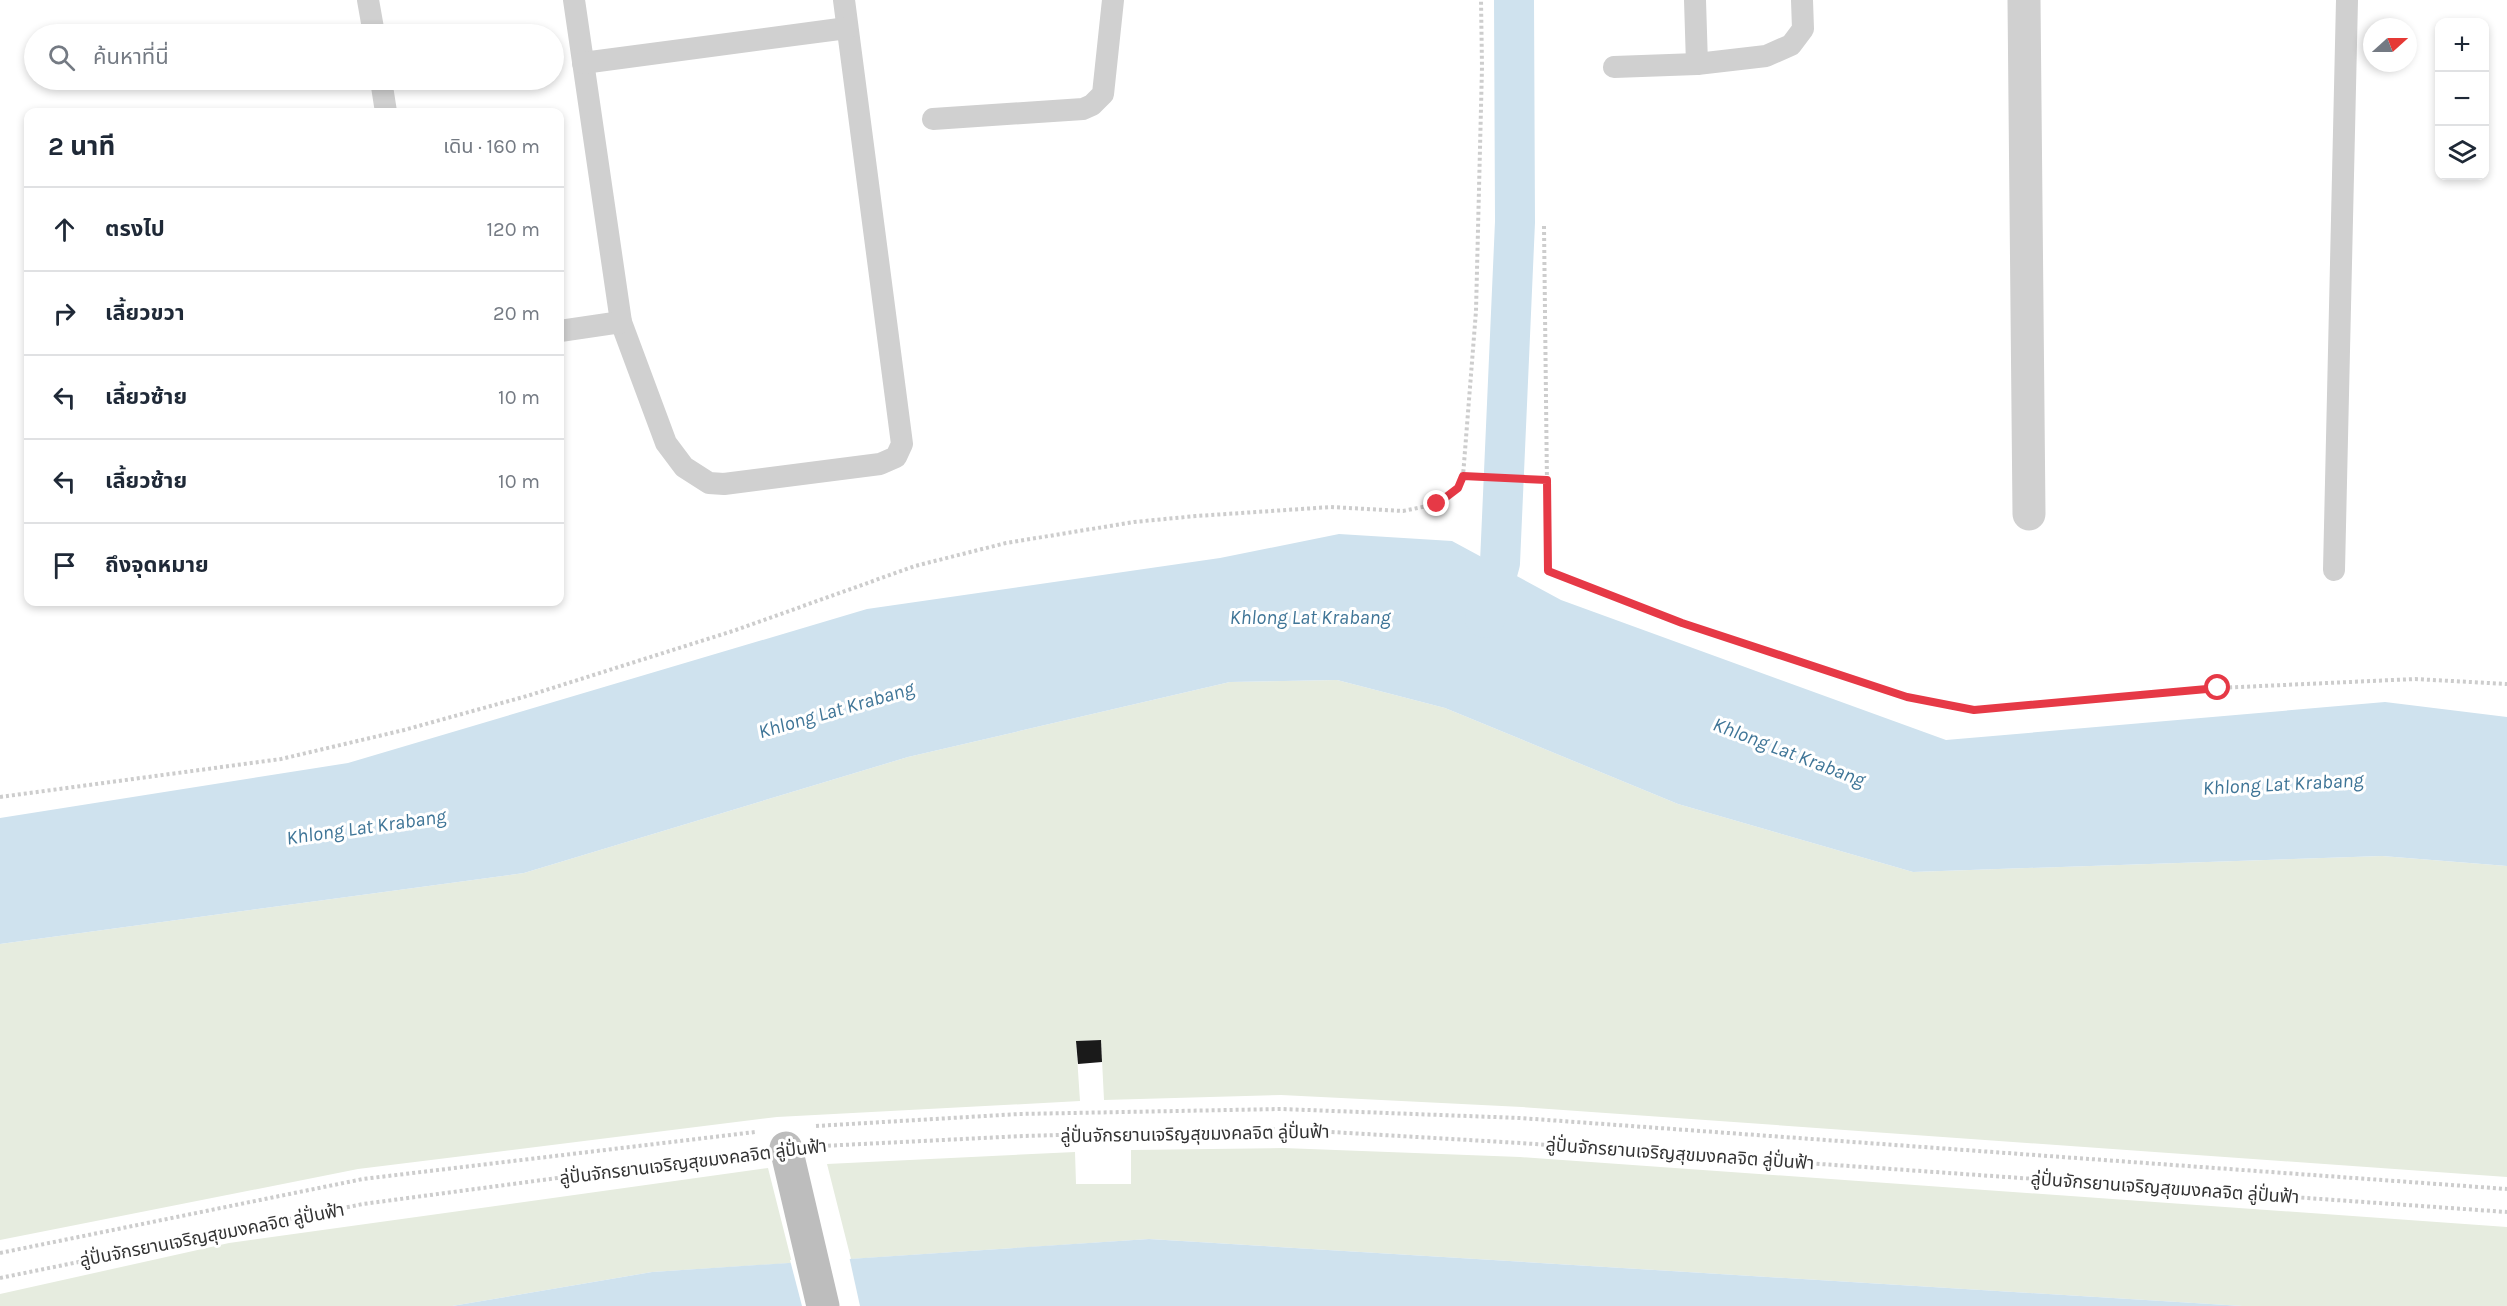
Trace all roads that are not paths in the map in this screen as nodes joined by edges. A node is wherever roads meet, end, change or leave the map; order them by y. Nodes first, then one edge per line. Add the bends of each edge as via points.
1 (368, 0) edge
2 (574, 0) edge
3 (844, 0) edge
4 (1113, 0) edge
5 (1695, 0) edge
6 (1802, 0) edge
7 (2024, 0) edge
8 (2347, 0) edge
9 (372, 24) edge
10 (847, 28) junction
11 (583, 63) junction
12 (1697, 64) junction
13 (1614, 67) dead end
14 (383, 90) edge
15 (385, 108) edge
16 (933, 119) dead end
17 (621, 322) junction
18 (564, 330) edge
19 (2029, 514) dead end
20 (2334, 570) dead end
21 (795, 1138) road end
22 (823, 1306) edge

1 - 9 lane
2 - 11 lane
3 - 10 lane
4 - 16 lane via 1102,94 1092,105 1083,109
5 - 12 lane
6 - 12 lane via 1803,29 1791,45 1766,56
7 - 19 street
8 - 20 lane
10 - 11 lane
10 - 17 lane via 902,444 896,457 880,464 709,483 684,467 666,443
11 - 17 lane
12 - 13 lane
14 - 15 lane
17 - 18 lane
21 - 22 street via 804,1225

